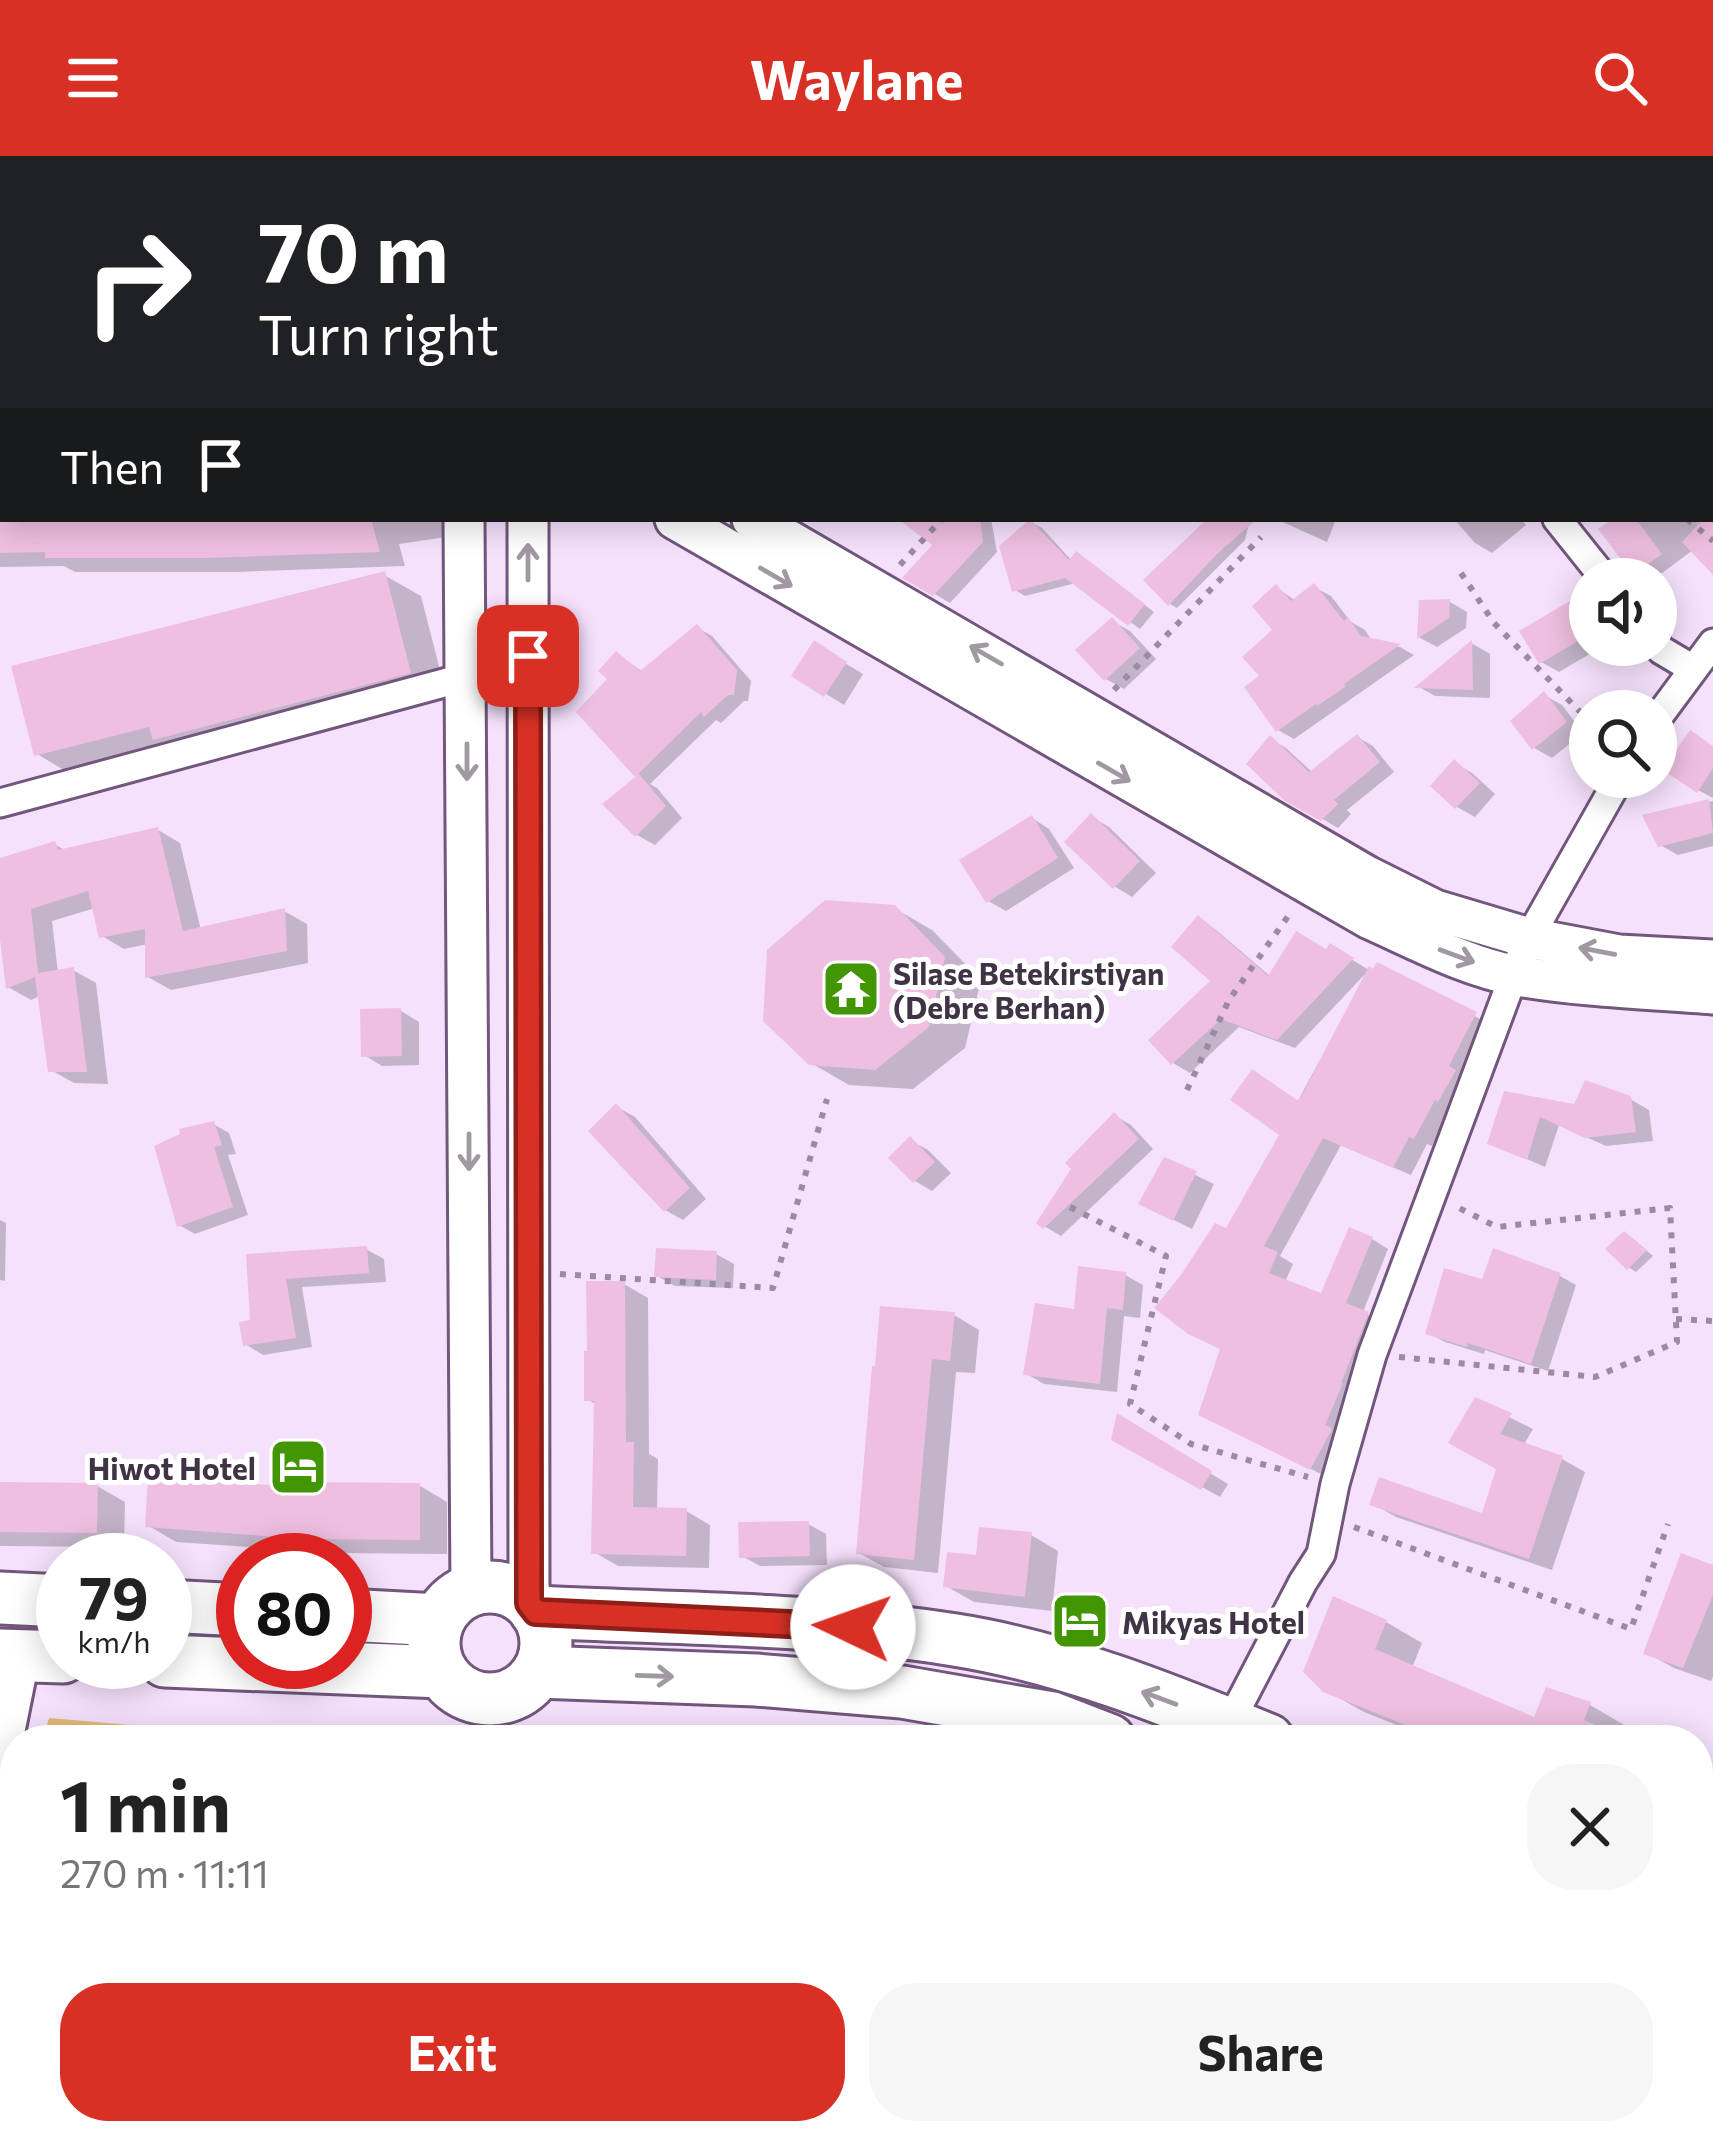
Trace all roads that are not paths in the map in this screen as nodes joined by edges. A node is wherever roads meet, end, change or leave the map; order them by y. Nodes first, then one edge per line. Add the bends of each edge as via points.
1 (464, 522) edge
2 (528, 522) edge
3 (680, 522) edge
4 (757, 522) edge
5 (1559, 522) edge
6 (1588, 558) edge
7 (1713, 643) edge
8 (1677, 660) edge
9 (1693, 669) junction
10 (466, 677) junction
11 (1677, 691) edge
12 (1608, 798) edge
13 (0, 803) edge
14 (1529, 938) junction
15 (1713, 960) edge
16 (1514, 975) junction
17 (1713, 994) edge
18 (0, 1598) edge
19 (36, 1600) edge
20 (454, 1605) junction
21 (532, 1608) junction
22 (372, 1613) edge
23 (28, 1656) edge
24 (192, 1662) edge
25 (442, 1672) junction
26 (538, 1672) junction
27 (8, 1725) edge
28 (1035, 1725) edge
29 (1229, 1725) edge
30 (1251, 1725) edge

1 - 10 street
21 -> 2 street
3 -> 16 street via 1370,919
14 -> 4 street via 1435,910 1367,876
5 - 6 street
7 - 9 street
8 - 9 street
9 - 11 street
10 - 13 street
10 -> 20 street
12 - 14 street
15 -> 14 street via 1619,955
14 - 16 street
16 - 17 street
16 - 30 street via 1372,1354 1321,1554
18 - 19 highway
20 - 21 highway via 486,1587
20 - 22 highway
20 - 25 highway via 434,1637
21 - 26 highway via 546,1642
29 -> 21 highway via 1071,1666 959,1641
23 - 27 street
24 - 25 highway
25 - 26 highway via 454,1687 490,1699 509,1696
26 -> 28 highway via 902,1692

